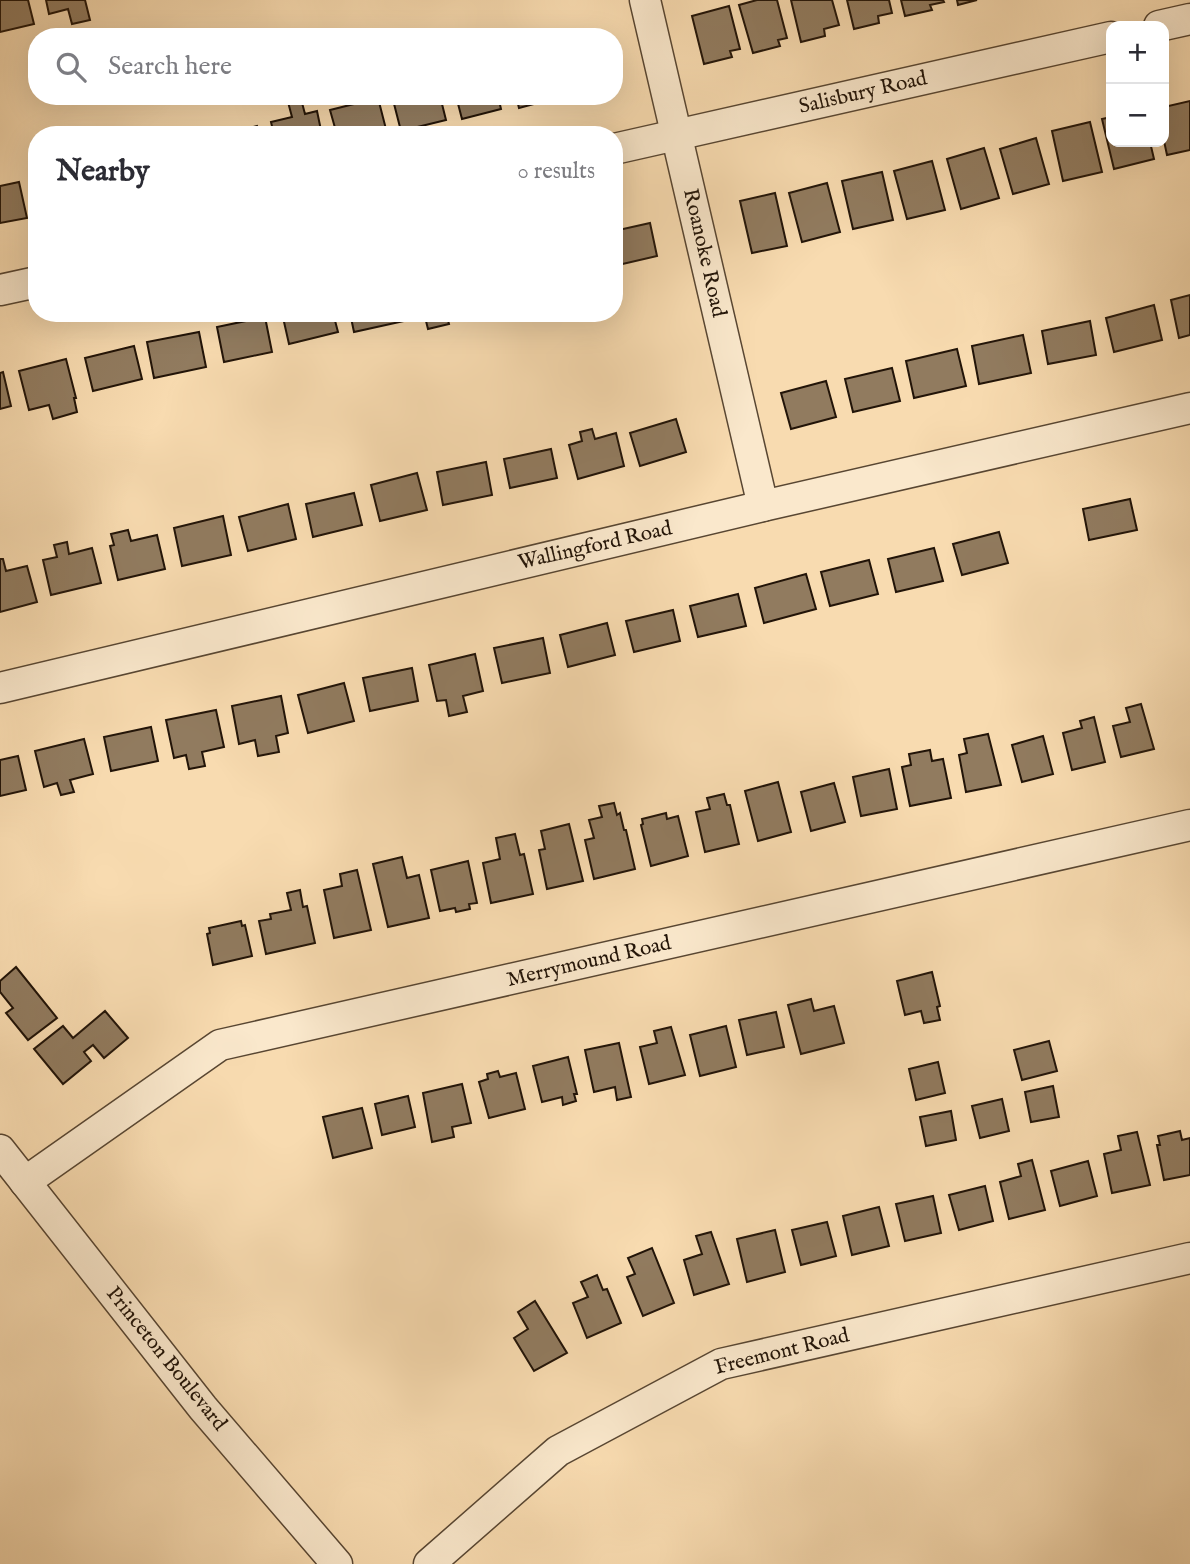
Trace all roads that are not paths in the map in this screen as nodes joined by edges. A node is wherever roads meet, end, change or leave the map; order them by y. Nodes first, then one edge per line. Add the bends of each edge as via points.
1 (645, 0) edge
2 (1190, 19) edge
3 (1169, 24) edge
4 (1106, 38) edge
5 (677, 134) junction
6 (623, 147) edge
7 (28, 284) edge
8 (0, 290) edge
9 (1190, 408) edge
10 (763, 506) junction
11 (0, 688) edge
12 (1190, 825) edge
13 (0, 1150) edge
14 (25, 1182) junction
15 (1190, 1258) edge
16 (337, 1564) edge
17 (429, 1564) edge

1 - 5 street, Roanoke Road
2 - 3 street
4 - 5 street, Salisbury Road
5 - 6 street, Salisbury Road
5 - 10 street, Roanoke Road
7 - 8 street
9 - 10 street, Wallingford Road
10 - 11 street, Wallingford Road
12 - 14 street, Merrymound Road via 219,1045
13 - 14 street, Princeton Boulevard
14 - 16 street, Princeton Boulevard via 203,1408
15 - 17 street, Freemont Road via 720,1364 558,1451

